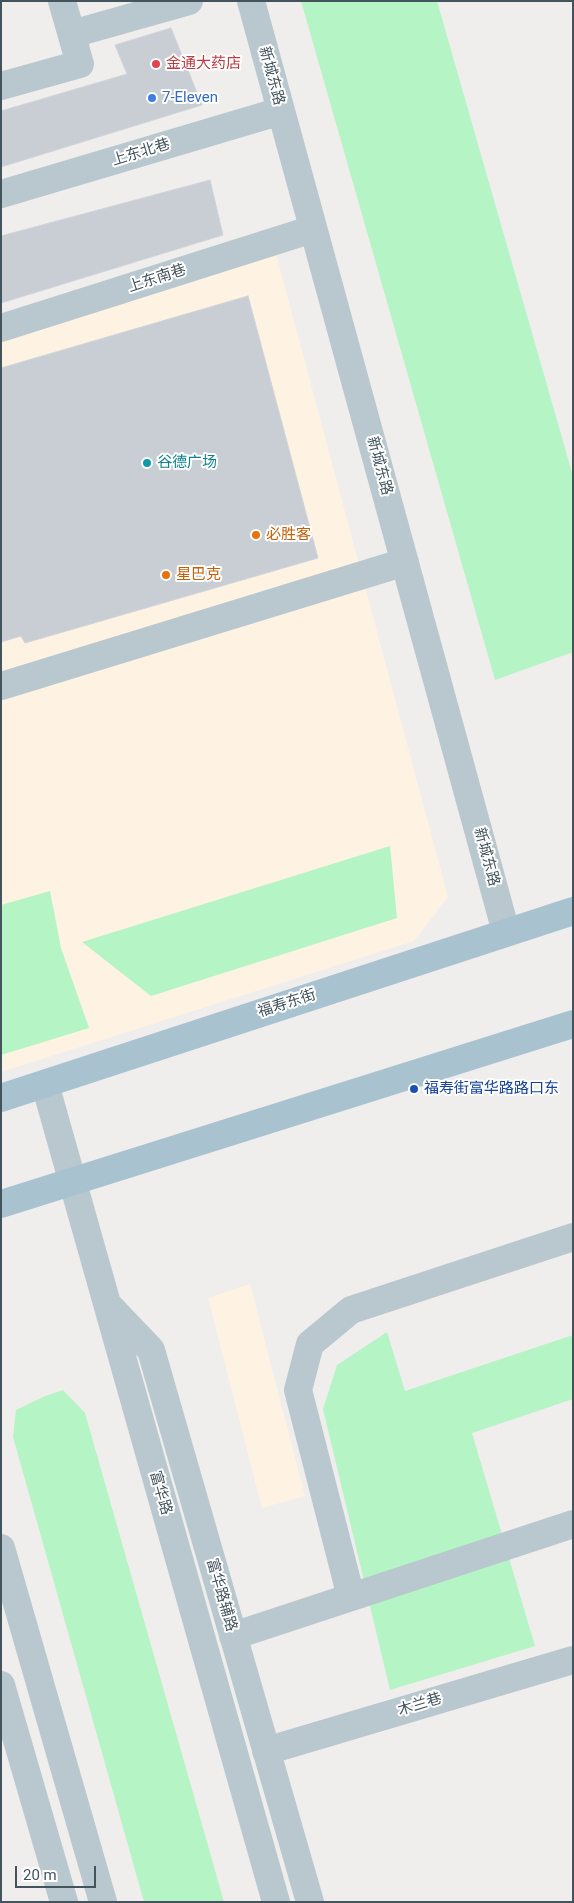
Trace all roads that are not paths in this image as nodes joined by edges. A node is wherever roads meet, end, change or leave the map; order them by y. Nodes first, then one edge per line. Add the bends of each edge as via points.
1 (62, 1) edge
2 (188, 1) edge
3 (251, 1) edge
4 (72, 34) junction
5 (1, 86) edge
6 (281, 112) junction
7 (1, 194) edge
8 (313, 229) junction
9 (1, 328) edge
10 (406, 562) junction
11 (1, 686) edge
12 (573, 911) edge
13 (506, 932) junction
14 (573, 1024) edge
15 (45, 1084) junction
16 (1, 1098) edge
17 (73, 1181) junction
18 (1, 1204) edge
19 (573, 1237) edge
20 (106, 1303) junction
21 (573, 1524) edge
22 (1, 1548) edge
23 (351, 1597) junction
24 (233, 1636) junction
25 (573, 1660) edge
26 (1, 1686) edge
27 (266, 1751) junction
28 (64, 1902) edge
29 (103, 1902) edge
30 (276, 1902) edge
31 (310, 1902) edge

1 - 4 street
2 - 4 street
3 - 6 street, 新城东路
4 - 5 street via 80,64
6 - 7 street, 上东北巷
6 - 8 street, 新城东路
8 - 9 street, 上东南巷
8 - 10 street, 新城东路
10 - 11 street
10 - 13 street, 新城东路
12 - 13 main road, 福寿东街
13 - 15 main road, 福寿东街
14 - 17 main road
15 - 16 main road, 福寿东街
15 - 17 street, 富华路
17 - 18 main road
17 - 20 street, 富华路
19 - 23 street via 351,1310 310,1344 298,1390
20 - 24 street, 富华路辅路 via 151,1350
20 - 30 street, 富华路
21 - 23 street
22 - 29 street
23 - 24 street
24 - 27 street, 富华路辅路
25 - 27 street, 木兰巷
26 - 28 street
27 - 31 street, 富华路辅路

